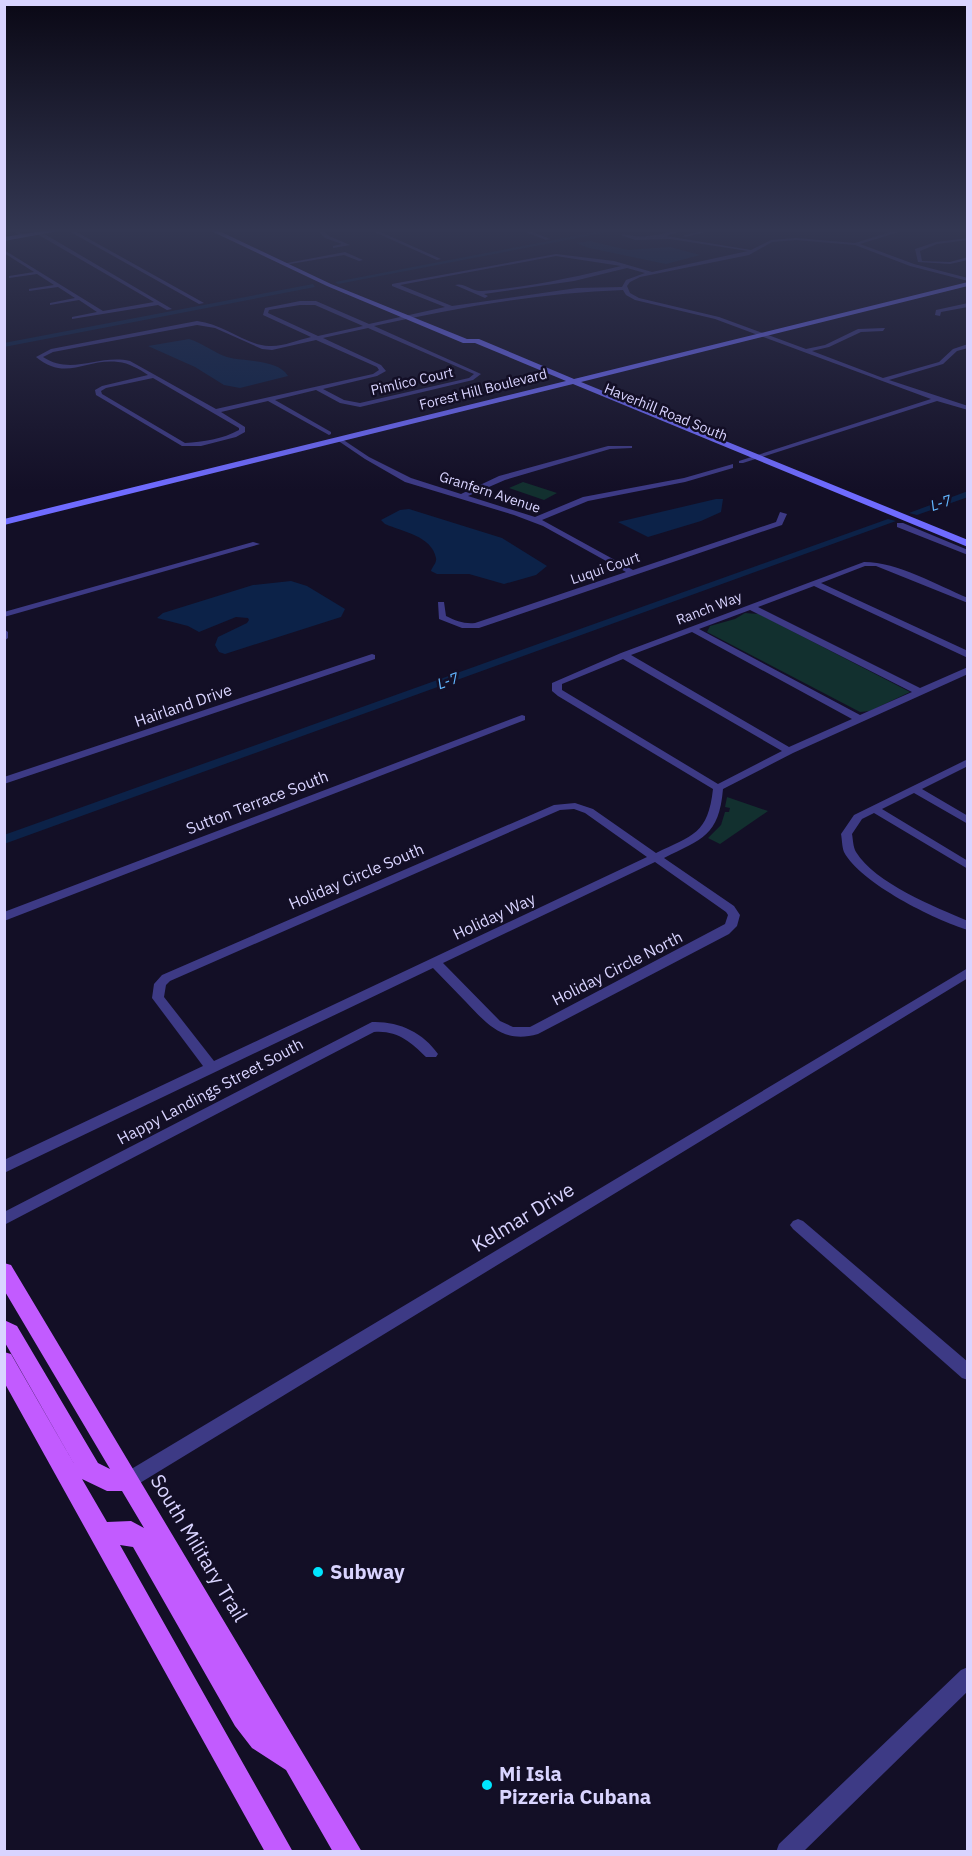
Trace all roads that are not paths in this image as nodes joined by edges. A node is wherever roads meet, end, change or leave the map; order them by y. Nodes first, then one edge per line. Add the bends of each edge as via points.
1 (84, 317) edge
2 (274, 317) edge
3 (346, 317) edge
4 (407, 317) joint
5 (703, 317) edge
6 (710, 317) edge
7 (824, 317) edge
8 (824, 317) edge
9 (74, 318) dead end
10 (370, 326) junction
11 (883, 329) dead end
12 (742, 333) junction
13 (755, 334) junction
14 (318, 338) junction
15 (466, 341) junction
16 (968, 346) edge
17 (803, 352) junction
18 (153, 376) junction
19 (548, 378) junction
20 (560, 380) junction
21 (882, 380) junction
22 (572, 381) junction
23 (317, 388) junction
24 (269, 399) junction
25 (936, 399) junction
26 (968, 408) edge
27 (215, 411) junction
28 (367, 423) junction
29 (329, 433) junction
30 (339, 439) junction
31 (630, 447) dead end
32 (301, 449) junction
33 (749, 460) junction
34 (730, 466) dead end
35 (106, 487) junction
36 (76, 494) junction
37 (462, 496) junction
38 (88, 501) junction
39 (60, 508) junction
40 (4, 512) edge
41 (783, 514) dead end
42 (535, 520) junction
43 (4, 522) edge
44 (900, 525) dead end
45 (256, 544) dead end
46 (968, 544) edge
47 (968, 553) edge
48 (633, 573) junction
49 (814, 583) junction
50 (968, 601) edge
51 (441, 604) dead end
52 (751, 607) junction
53 (4, 615) edge
54 (692, 629) junction
55 (4, 632) edge
56 (4, 638) edge
57 (624, 655) junction
58 (968, 655) edge
59 (372, 657) dead end
60 (968, 670) edge
61 (920, 692) junction
62 (522, 718) dead end
63 (860, 719) junction
64 (789, 752) junction
65 (968, 762) edge
66 (4, 781) edge
67 (718, 788) junction
68 (914, 789) junction
69 (875, 809) junction
70 (968, 821) edge
71 (658, 857) junction
72 (968, 866) edge
73 (4, 917) edge
74 (968, 926) edge
75 (435, 962) junction
76 (968, 972) edge
77 (430, 1054) dead end
78 (212, 1068) junction
79 (4, 1167) edge
80 (4, 1219) edge
81 (798, 1225) dead end
82 (4, 1271) edge
83 (4, 1329) edge
84 (4, 1361) edge
85 (968, 1373) edge
86 (129, 1480) junction
87 (102, 1534) junction
88 (968, 1677) edge
89 (296, 1762) junction
90 (280, 1851) edge
91 (349, 1851) edge
92 (787, 1851) edge

1 - 9 street
2 - 14 street, Pimlico Court
3 - 10 street, Pimlico Court
4 - 10 street
4 - 15 main road, Haverhill Road South
5 - 12 street
6 - 13 street
7 - 13 main road, Forest Hill Boulevard
8 - 13 main road, Forest Hill Boulevard
10 - 14 street
10 - 23 street, Pimlico Court via 478,375 360,405 345,404
11 - 17 street via 860,330 827,346
12 - 13 main road, Forest Hill Boulevard
12 - 20 main road, Forest Hill Boulevard
13 - 17 street
13 - 22 main road, Forest Hill Boulevard
14 - 18 street via 264,348 209,324 193,323 51,351 39,357 62,369 125,361
14 - 23 street, Pimlico Court via 383,369 375,375
15 - 19 main road, Haverhill Road South
15 - 20 main road, Haverhill Road South via 476,341
16 - 21 street via 955,350 941,363
17 - 21 street
18 - 27 street
18 - 27 street via 104,387 98,390 99,395 184,445 212,442 243,431
19 - 20 main road, Forest Hill Boulevard
19 - 28 main road, Forest Hill Boulevard
20 - 22 main road, Forest Hill Boulevard
20 - 30 main road, Forest Hill Boulevard
20 - 33 main road, Haverhill Road South
21 - 25 street
22 - 33 main road, Haverhill Road South
23 - 24 street, Pimlico Court
24 - 27 street, Pimlico Court
24 - 29 street
25 - 26 street
25 - 33 street
28 - 29 main road, Forest Hill Boulevard
28 - 30 main road
29 - 32 main road
29 - 35 main road, Forest Hill Boulevard
30 - 32 main road, Forest Hill Boulevard
30 - 37 street, Granfern Avenue via 395,474
31 - 37 street via 610,447 502,478
32 - 38 main road, Forest Hill Boulevard
33 - 46 main road, Haverhill Road South via 840,490
34 - 42 street via 685,480 594,497
35 - 36 main road, Forest Hill Boulevard
35 - 38 main road
36 - 39 main road
36 - 40 main road, Forest Hill Boulevard
37 - 42 street, Granfern Avenue
38 - 39 main road, Forest Hill Boulevard
39 - 43 main road, Forest Hill Boulevard
41 - 48 street, Luqui Court via 779,523
42 - 48 street, Granfern Avenue
44 - 47 street
45 - 53 street
48 - 51 street, Luqui Court via 476,626 462,626 442,617
49 - 50 street, Ranch Way via 864,564 876,564
49 - 52 street, Ranch Way
49 - 58 street
52 - 54 street, Ranch Way
52 - 61 street
54 - 57 street, Ranch Way
54 - 63 street
55 - 56 street
57 - 64 street
57 - 67 street, Ranch Way via 560,680 555,687
59 - 66 street, Hairland Drive
60 - 61 street
61 - 63 street
62 - 73 street, Sutton Terrace South
63 - 64 street
64 - 67 street
65 - 68 street
67 - 71 street, Holiday Way via 716,813 707,829
68 - 69 street
68 - 70 street
69 - 72 street
69 - 74 street via 858,817 847,830 846,846 853,858 892,889
71 - 75 street, Holiday Way
71 - 75 street, Holiday Circle North via 730,909 734,915 731,926 533,1031 512,1032 495,1024
71 - 78 street, Holiday Circle South via 583,808 558,807 174,973 160,984 158,998
75 - 78 street, Holiday Way
76 - 86 street, Kelmar Drive
77 - 80 street, Happy Landings Street South via 405,1030 372,1027
78 - 79 street, Holiday Way
81 - 85 street
82 - 86 main road, South Military Trail
83 - 86 main road via 10,1332 90,1471 107,1480
84 - 87 main road
86 - 89 main road, South Military Trail
87 - 89 main road via 131,1533 141,1539 252,1729
87 - 90 main road
88 - 92 street
89 - 91 main road, South Military Trail

